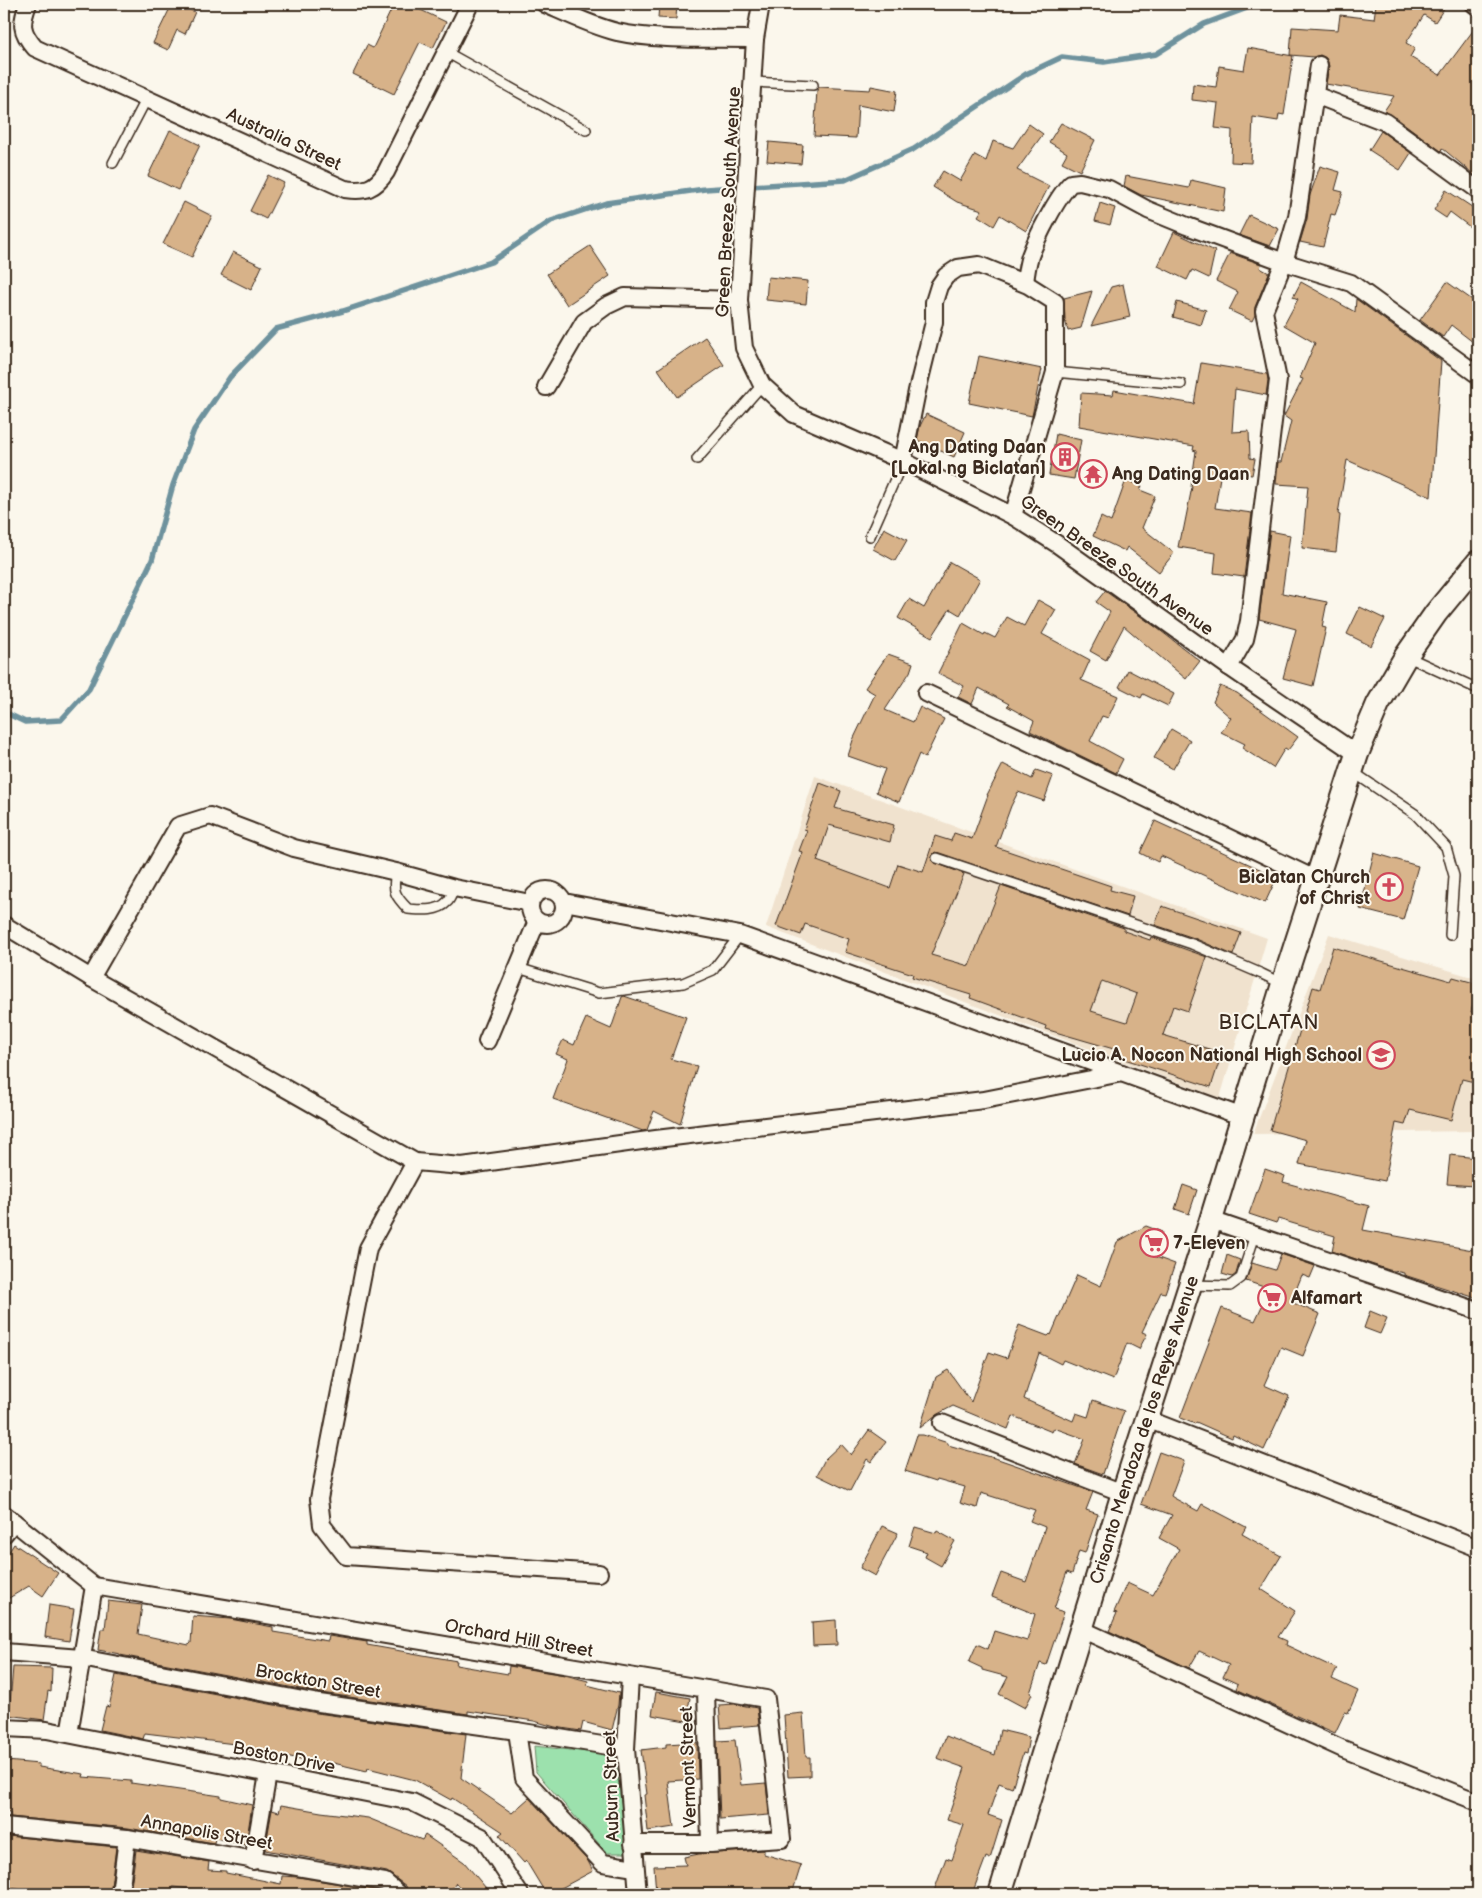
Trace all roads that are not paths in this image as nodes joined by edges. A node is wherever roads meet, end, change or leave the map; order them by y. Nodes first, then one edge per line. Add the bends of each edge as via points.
1 (28, 4) edge
2 (470, 4) edge
3 (545, 4) edge
4 (761, 4) edge
5 (1474, 4) edge
6 (1478, 7) edge
7 (755, 39) junction
8 (446, 52) junction
9 (1318, 65) dead end
10 (753, 82) junction
11 (813, 85) dead end
12 (1315, 95) junction
13 (147, 98) junction
14 (586, 130) dead end
15 (113, 163) dead end
16 (1478, 190) edge
17 (1284, 262) junction
18 (1025, 283) junction
19 (739, 300) junction
20 (1055, 372) junction
21 (1478, 375) edge
22 (762, 384) junction
23 (1181, 384) dead end
24 (546, 387) dead end
25 (697, 459) dead end
26 (903, 462) junction
27 (1013, 516) junction
28 (870, 536) dead end
29 (1478, 562) edge
30 (1406, 656) junction
31 (1229, 667) junction
32 (1478, 689) edge
33 (926, 693) dead end
34 (1354, 763) junction
35 (937, 858) dead end
36 (396, 872) junction
37 (1317, 880) junction
38 (454, 888) junction
39 (564, 902) junction
40 (530, 903) junction
41 (537, 921) junction
42 (4, 925) edge
43 (740, 934) junction
44 (1450, 935) dead end
45 (518, 968) junction
46 (91, 978) junction
47 (1283, 984) junction
48 (487, 1040) dead end
49 (1122, 1073) junction
50 (1243, 1118) junction
51 (415, 1162) junction
52 (1211, 1220) junction
53 (1255, 1235) junction
54 (1190, 1285) junction
55 (1478, 1311) edge
56 (1147, 1419) junction
57 (942, 1423) dead end
58 (1123, 1493) junction
59 (7, 1523) edge
60 (1478, 1548) edge
61 (599, 1573) dead end
62 (94, 1586) junction
63 (1082, 1630) junction
64 (4, 1652) edge
65 (82, 1658) junction
66 (630, 1677) junction
67 (706, 1689) junction
68 (4, 1728) edge
69 (517, 1731) junction
70 (69, 1734) junction
71 (626, 1750) junction
72 (268, 1774) junction
73 (1478, 1802) edge
74 (4, 1826) edge
75 (127, 1838) junction
76 (633, 1844) junction
77 (710, 1844) junction
78 (253, 1861) junction
79 (635, 1868) junction
80 (120, 1894) edge
81 (399, 1894) edge
82 (520, 1894) edge
83 (638, 1894) edge
84 (1000, 1894) edge

1 - 13 street, Australia Street via 23,29 34,48
2 - 8 street, Australia Street
3 - 7 street via 617,32
4 - 7 street, Green Breeze South Avenue
5 - 6 street
7 - 10 street, Green Breeze South Avenue
8 - 13 street, Australia Street via 380,182 359,191 345,189
8 - 14 lane
9 - 12 street
10 - 11 lane
10 - 19 street, Green Breeze South Avenue
12 - 16 street via 1385,122
12 - 17 street via 1298,218
13 - 15 lane
17 - 18 street via 1186,226 1109,189 1080,182 1070,183 1064,189 1030,255
17 - 21 street via 1351,284
17 - 31 street via 1264,311 1278,380 1249,622 1245,639
18 - 20 street via 1055,302
18 - 26 street via 979,264 958,268 939,286
19 - 22 street, Green Breeze South Avenue via 744,348
19 - 24 street via 624,297 584,322
20 - 23 lane
20 - 27 street
22 - 25 lane
22 - 26 street, Green Breeze South Avenue via 794,414
26 - 27 street, Green Breeze South Avenue
26 - 28 lane
27 - 31 street, Green Breeze South Avenue
29 - 30 main road, Crisanto Mendoza de los Reyes Avenue
30 - 32 lane
30 - 34 main road, Crisanto Mendoza de los Reyes Avenue via 1378,704
31 - 34 street, Green Breeze South Avenue
33 - 37 street
34 - 37 main road, Crisanto Mendoza de los Reyes Avenue
34 - 44 lane via 1415,814 1446,847 1454,876
35 - 47 lane via 1192,944
36 - 38 street
36 - 38 lane via 396,897 408,909 438,908 448,902
36 - 46 street via 294,848 210,816 178,826
37 - 47 main road, Crisanto Mendoza de los Reyes Avenue
38 - 40 street
39 - 40 street via 554,891 547,890 534,896
39 - 41 street via 565,910 556,922 544,924
39 - 43 street
40 - 41 street via 531,913
41 - 45 street
42 - 46 street
43 - 45 lane via 713,970 683,983 598,993
43 - 49 street
45 - 48 street
46 - 51 street
47 - 50 main road, Crisanto Mendoza de los Reyes Avenue
49 - 50 street
49 - 51 street via 984,1100 462,1166
50 - 52 main road, Crisanto Mendoza de los Reyes Avenue
51 - 61 street via 368,1248 319,1499 322,1525 346,1556
52 - 53 street
52 - 54 main road, Crisanto Mendoza de los Reyes Avenue
53 - 54 lane via 1241,1278 1230,1286
53 - 55 street
54 - 56 main road, Crisanto Mendoza de los Reyes Avenue
56 - 58 main road, Crisanto Mendoza de los Reyes Avenue
56 - 60 street
57 - 58 street
58 - 63 main road, Crisanto Mendoza de los Reyes Avenue
59 - 62 street, Orchard Hill Street
62 - 65 street
62 - 66 street, Orchard Hill Street
63 - 73 street via 1343,1749
63 - 84 main road, Crisanto Mendoza de los Reyes Avenue
64 - 65 street, Brockton Street
65 - 69 street, Brockton Street via 319,1703
65 - 70 street
66 - 67 street, Orchard Hill Street
66 - 71 street, Auburn Street
67 - 77 street, Vermont Street
67 - 77 street, Orchard Hill Street via 766,1699 782,1839
68 - 70 street, Boston Drive
69 - 71 street, Brockton Street
69 - 79 street via 524,1778 603,1862
70 - 72 street, Boston Drive
71 - 76 street, Auburn Street
72 - 78 street
72 - 82 street, Boston Drive via 412,1802 482,1838
74 - 75 street, Annapolis Street
75 - 78 street, Annapolis Street
75 - 80 street
76 - 77 street, Orchard Hill Street
76 - 79 street, Auburn Street
78 - 81 street, Annapolis Street via 385,1882
79 - 83 street, Auburn Street

